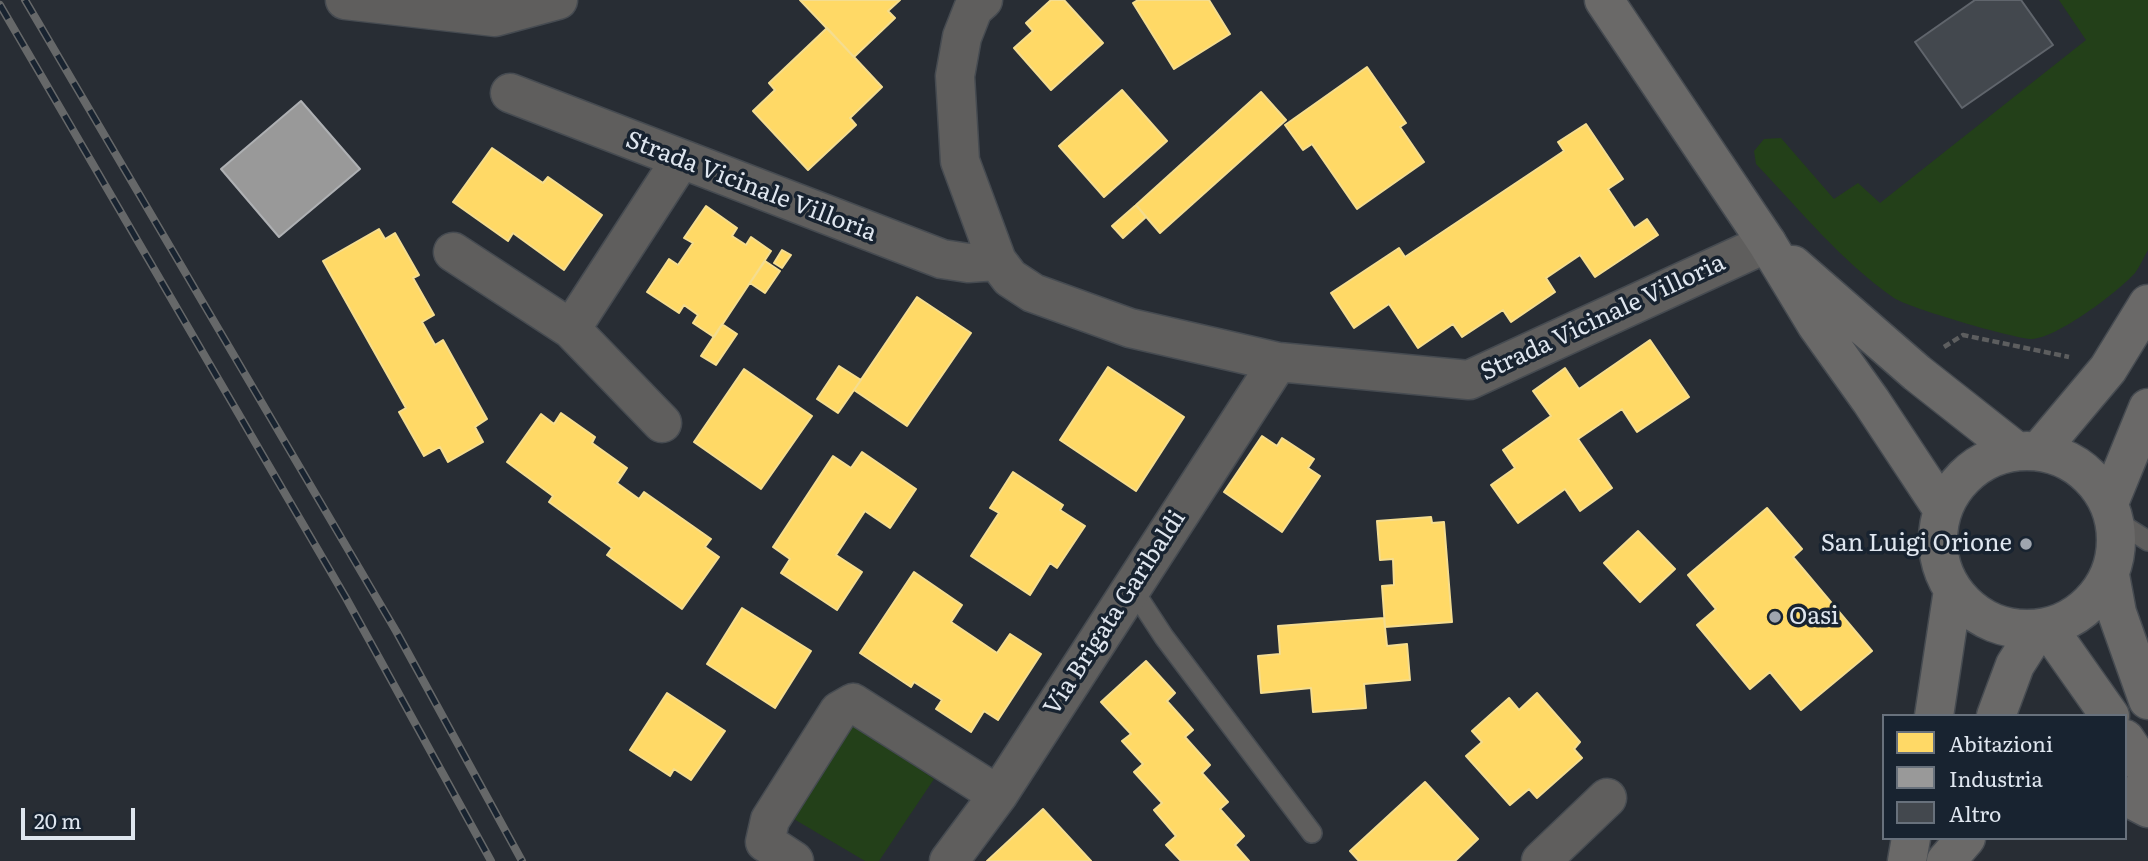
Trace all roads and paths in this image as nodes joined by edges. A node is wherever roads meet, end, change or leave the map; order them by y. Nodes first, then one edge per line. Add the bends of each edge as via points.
1 (345, 0) edge
2 (558, 0) edge
3 (984, 0) edge
4 (1604, 0) edge
5 (510, 93) dead end
6 (680, 161) junction
7 (1767, 243) junction
8 (453, 252) dead end
9 (997, 261) junction
10 (2148, 304) edge
11 (571, 330) junction
12 (1278, 362) junction
13 (2108, 369) junction
14 (1917, 373) junction
15 (2148, 408) edge
16 (662, 423) dead end
17 (2028, 451) junction
18 (1943, 510) junction
19 (2112, 512) junction
20 (2148, 541) edge
21 (2110, 575) junction
22 (1132, 588) junction
23 (1953, 590) junction
24 (2043, 629) junction
25 (2148, 700) edge
26 (1934, 714) edge
27 (1997, 714) edge
28 (2108, 714) edge
29 (2127, 742) edge
30 (2148, 773) edge
31 (998, 795) junction
32 (2127, 797) edge
33 (1607, 798) dead end
34 (2148, 808) edge
35 (1312, 834) dead end
36 (1911, 840) edge
37 (1950, 840) edge
38 (1964, 840) edge
39 (794, 861) edge
40 (949, 861) edge
41 (1541, 861) edge
42 (1907, 861) edge
43 (1945, 861) edge

1 - 2 street via 495,18
3 - 9 street, Strada Vicinale Villoria via 973,9 962,37 955,76 960,161
4 - 7 main road
5 - 6 street, Strada Vicinale Villoria
6 - 9 street, Strada Vicinale Villoria via 942,259
6 - 11 street
7 - 12 street, Strada Vicinale Villoria via 1469,380
7 - 14 main road
7 - 18 main road via 1816,324
8 - 11 street
9 - 12 street, Strada Vicinale Villoria via 1010,278 1045,297 1130,328
10 - 13 main road
11 - 16 street
12 - 22 street, Via Brigata Garibaldi
13 - 14 path via 1963,335
13 - 17 main road
14 - 17 main road
15 - 19 main road
17 - 18 main road via 1992,458 1971,471
17 - 19 main road via 2068,460 2092,478
18 - 23 main road via 1938,537 1941,564
19 - 20 lane
19 - 21 main road via 2117,548
21 - 24 main road via 2096,599 2074,617
21 - 25 main road via 2117,613
22 - 31 street, Via Brigata Garibaldi
22 - 35 lane
23 - 24 main road via 1989,622 2014,629
23 - 26 main road
24 - 27 main road via 2015,664
24 - 28 main road
29 - 30 main road
31 - 39 street via 853,703 839,711 770,820 765,842
31 - 40 street, Via Brigata Garibaldi
32 - 34 main road
33 - 41 street
36 - 42 main road
37 - 43 main road
38 - 43 main road

